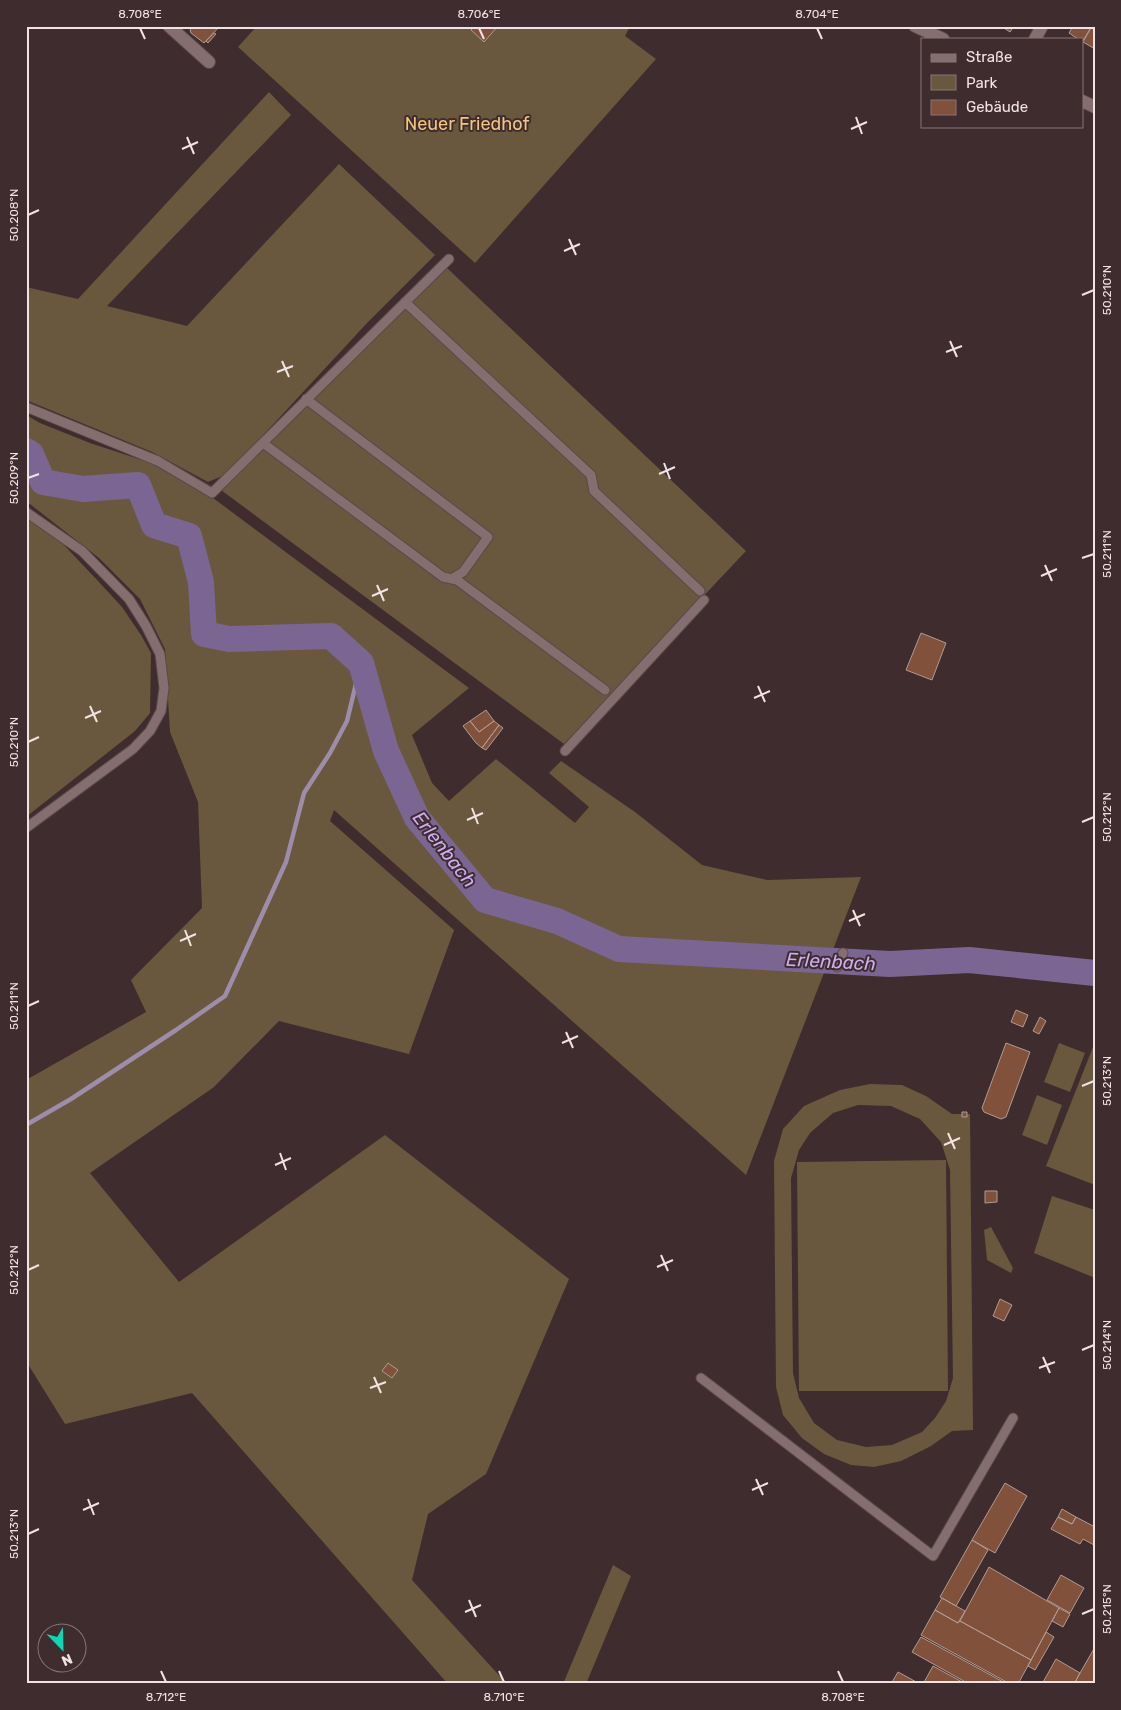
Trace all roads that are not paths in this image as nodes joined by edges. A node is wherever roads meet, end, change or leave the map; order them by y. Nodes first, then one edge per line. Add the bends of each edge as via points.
1 (169, 26) edge
2 (915, 26) edge
3 (1042, 26) edge
4 (941, 38) edge
5 (1035, 38) edge
6 (209, 62) dead end
7 (449, 258) dead end
8 (405, 302) junction
9 (306, 399) junction
10 (26, 407) edge
11 (263, 443) junction
12 (26, 512) edge
13 (454, 578) junction
14 (605, 690) dead end
15 (565, 751) dead end
16 (26, 828) edge
17 (843, 953) dead end
18 (837, 967) dead end
19 (701, 1378) dead end
20 (1014, 1418) dead end

1 - 6 street
2 - 4 street
3 - 5 street
7 - 8 lane
8 - 9 lane
8 - 15 lane via 590,474 594,491 702,596
9 - 11 lane
9 - 13 lane via 488,537 463,572
10 - 11 lane via 158,461 212,492
11 - 13 lane via 443,578
12 - 16 lane via 82,551 129,599 160,654 164,688 161,711 150,731 133,750
13 - 14 lane
17 - 18 lane
19 - 20 lane via 933,1556

